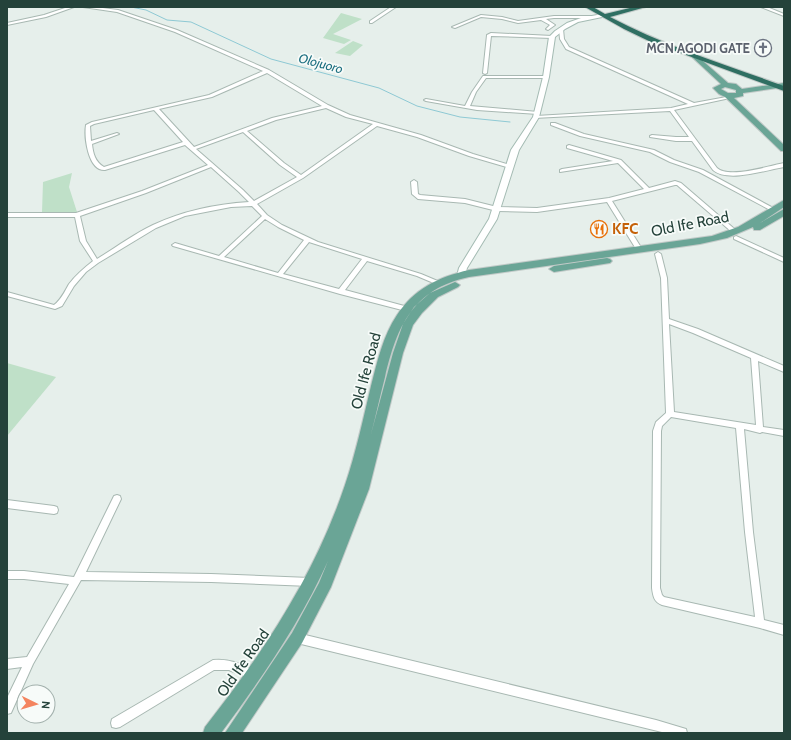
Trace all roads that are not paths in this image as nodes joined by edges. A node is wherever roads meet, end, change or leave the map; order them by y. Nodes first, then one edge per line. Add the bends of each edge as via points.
1 (72, 7) edge
2 (85, 7) edge
3 (394, 7) edge
4 (588, 7) edge
5 (594, 7) edge
6 (643, 7) edge
7 (763, 7) edge
8 (623, 9) edge
9 (601, 15) junction
10 (784, 15) edge
11 (542, 19) junction
12 (371, 22) dead end
13 (622, 22) junction
14 (7, 24) edge
15 (454, 27) dead end
16 (561, 29) junction
17 (548, 30) dead end
18 (552, 37) junction
19 (694, 56) junction
20 (267, 71) junction
21 (485, 73) dead end
22 (546, 77) junction
23 (779, 85) edge
24 (734, 93) junction
25 (426, 100) dead end
26 (692, 104) junction
27 (326, 106) junction
28 (466, 107) junction
29 (156, 108) junction
30 (671, 109) junction
31 (537, 115) junction
32 (375, 124) junction
33 (553, 124) dead end
34 (245, 131) junction
35 (117, 134) dead end
36 (652, 136) dead end
37 (693, 139) junction
38 (784, 142) edge
39 (89, 143) junction
40 (186, 143) junction
41 (569, 147) dead end
42 (193, 149) junction
43 (784, 150) edge
44 (619, 162) junction
45 (212, 165) junction
46 (784, 165) edge
47 (510, 166) junction
48 (562, 171) dead end
49 (301, 177) junction
50 (414, 182) dead end
51 (648, 190) junction
52 (609, 200) junction
53 (252, 204) junction
54 (497, 209) junction
55 (782, 210) edge
56 (7, 215) edge
57 (78, 215) junction
58 (265, 216) junction
59 (736, 235) junction
60 (308, 239) junction
61 (176, 245) dead end
62 (683, 247) junction
63 (639, 249) junction
64 (658, 254) junction
65 (220, 258) junction
66 (365, 259) junction
67 (784, 260) edge
68 (96, 262) junction
69 (279, 275) junction
70 (461, 276) junction
71 (438, 283) junction
72 (340, 292) junction
73 (7, 294) edge
74 (406, 309) junction
75 (666, 320) junction
76 (754, 358) junction
77 (784, 369) edge
78 (670, 414) junction
79 (740, 426) junction
80 (760, 430) junction
81 (784, 433) edge
82 (118, 499) dead end
83 (7, 504) edge
84 (54, 510) dead end
85 (7, 574) edge
86 (77, 578) junction
87 (310, 582) junction
88 (760, 623) junction
89 (784, 630) edge
90 (297, 638) junction
91 (30, 661) junction
92 (7, 664) edge
93 (254, 675) junction
94 (7, 709) edge
95 (116, 723) dead end
96 (211, 733) edge
97 (233, 733) edge
98 (682, 733) edge

1 - 14 street
2 - 20 street via 118,11 158,24
3 - 12 street
4 - 9 highway
5 - 8 highway
5 - 9 highway
6 - 8 highway
7 - 10 street
8 - 9 highway
8 - 13 highway via 620,18
9 - 11 street
9 - 13 highway
9 - 16 street
9 - 19 highway via 634,32
11 - 15 street via 516,22 481,16
11 - 17 street via 552,25
13 - 23 highway
16 - 18 street
16 - 26 street via 562,39 567,48
18 - 21 street via 489,35
18 - 22 street
19 - 23 highway
19 - 24 main road via 726,85 719,86 717,90 722,94
20 - 27 street
20 - 29 street via 217,93
22 - 28 street via 485,77
22 - 31 street
23 - 24 main road
24 - 26 street
24 - 38 main road
24 - 43 main road
25 - 28 street
26 - 30 street
27 - 32 street
27 - 34 street via 284,116
28 - 31 street
29 - 39 street via 88,124
29 - 40 street
30 - 31 street
30 - 37 street
31 - 47 street via 520,141
32 - 47 street
32 - 49 street
33 - 55 street via 582,135 652,151 701,171
34 - 42 street
34 - 49 street via 282,164
35 - 39 street
36 - 37 street
37 - 46 street via 720,173 746,172
39 - 40 street via 98,167 106,170
40 - 42 street
41 - 44 street
42 - 45 street
44 - 48 street
44 - 51 street
45 - 53 street
45 - 57 street
47 - 54 street
49 - 53 street
50 - 54 street via 418,198 465,201
51 - 52 street
51 - 59 street via 670,183 679,184
52 - 54 street via 543,210
52 - 63 street
53 - 58 street
53 - 68 street via 232,205 183,215 154,227
54 - 70 street via 463,268
55 - 59 main road, Old Ife Road via 773,220
56 - 57 street
57 - 68 street via 83,241
58 - 60 street via 288,231
58 - 65 street
59 - 62 main road, Old Ife Road
59 - 67 street
60 - 66 street
60 - 69 street
61 - 65 street
62 - 63 main road, Old Ife Road
62 - 64 main road, Old Ife Road
63 - 70 main road, Old Ife Road
64 - 75 street via 664,278
64 - 90 main road, Old Ife Road via 465,282 434,294 418,310 408,324 398,353 363,489 324,587
65 - 69 street
66 - 71 street
66 - 72 street
68 - 73 street via 78,278 60,304 55,307
69 - 72 street
70 - 71 main road, Old Ife Road
71 - 74 main road, Old Ife Road via 417,297
72 - 74 street
74 - 87 main road, Old Ife Road via 391,333 387,345 351,486
75 - 76 street via 696,330
75 - 78 street
76 - 77 street
76 - 80 street
78 - 79 street
78 - 88 street via 659,424 657,431 658,597 662,601
79 - 80 street
79 - 88 street
80 - 81 street
82 - 86 street
83 - 84 street
85 - 86 street
86 - 87 street via 211,578
86 - 91 street
87 - 93 main road, Old Ife Road via 282,633
88 - 89 street
90 - 97 main road, Old Ife Road
90 - 98 street via 626,717
91 - 92 street
91 - 94 street
93 - 95 street via 224,663 213,665
93 - 96 main road, Old Ife Road

